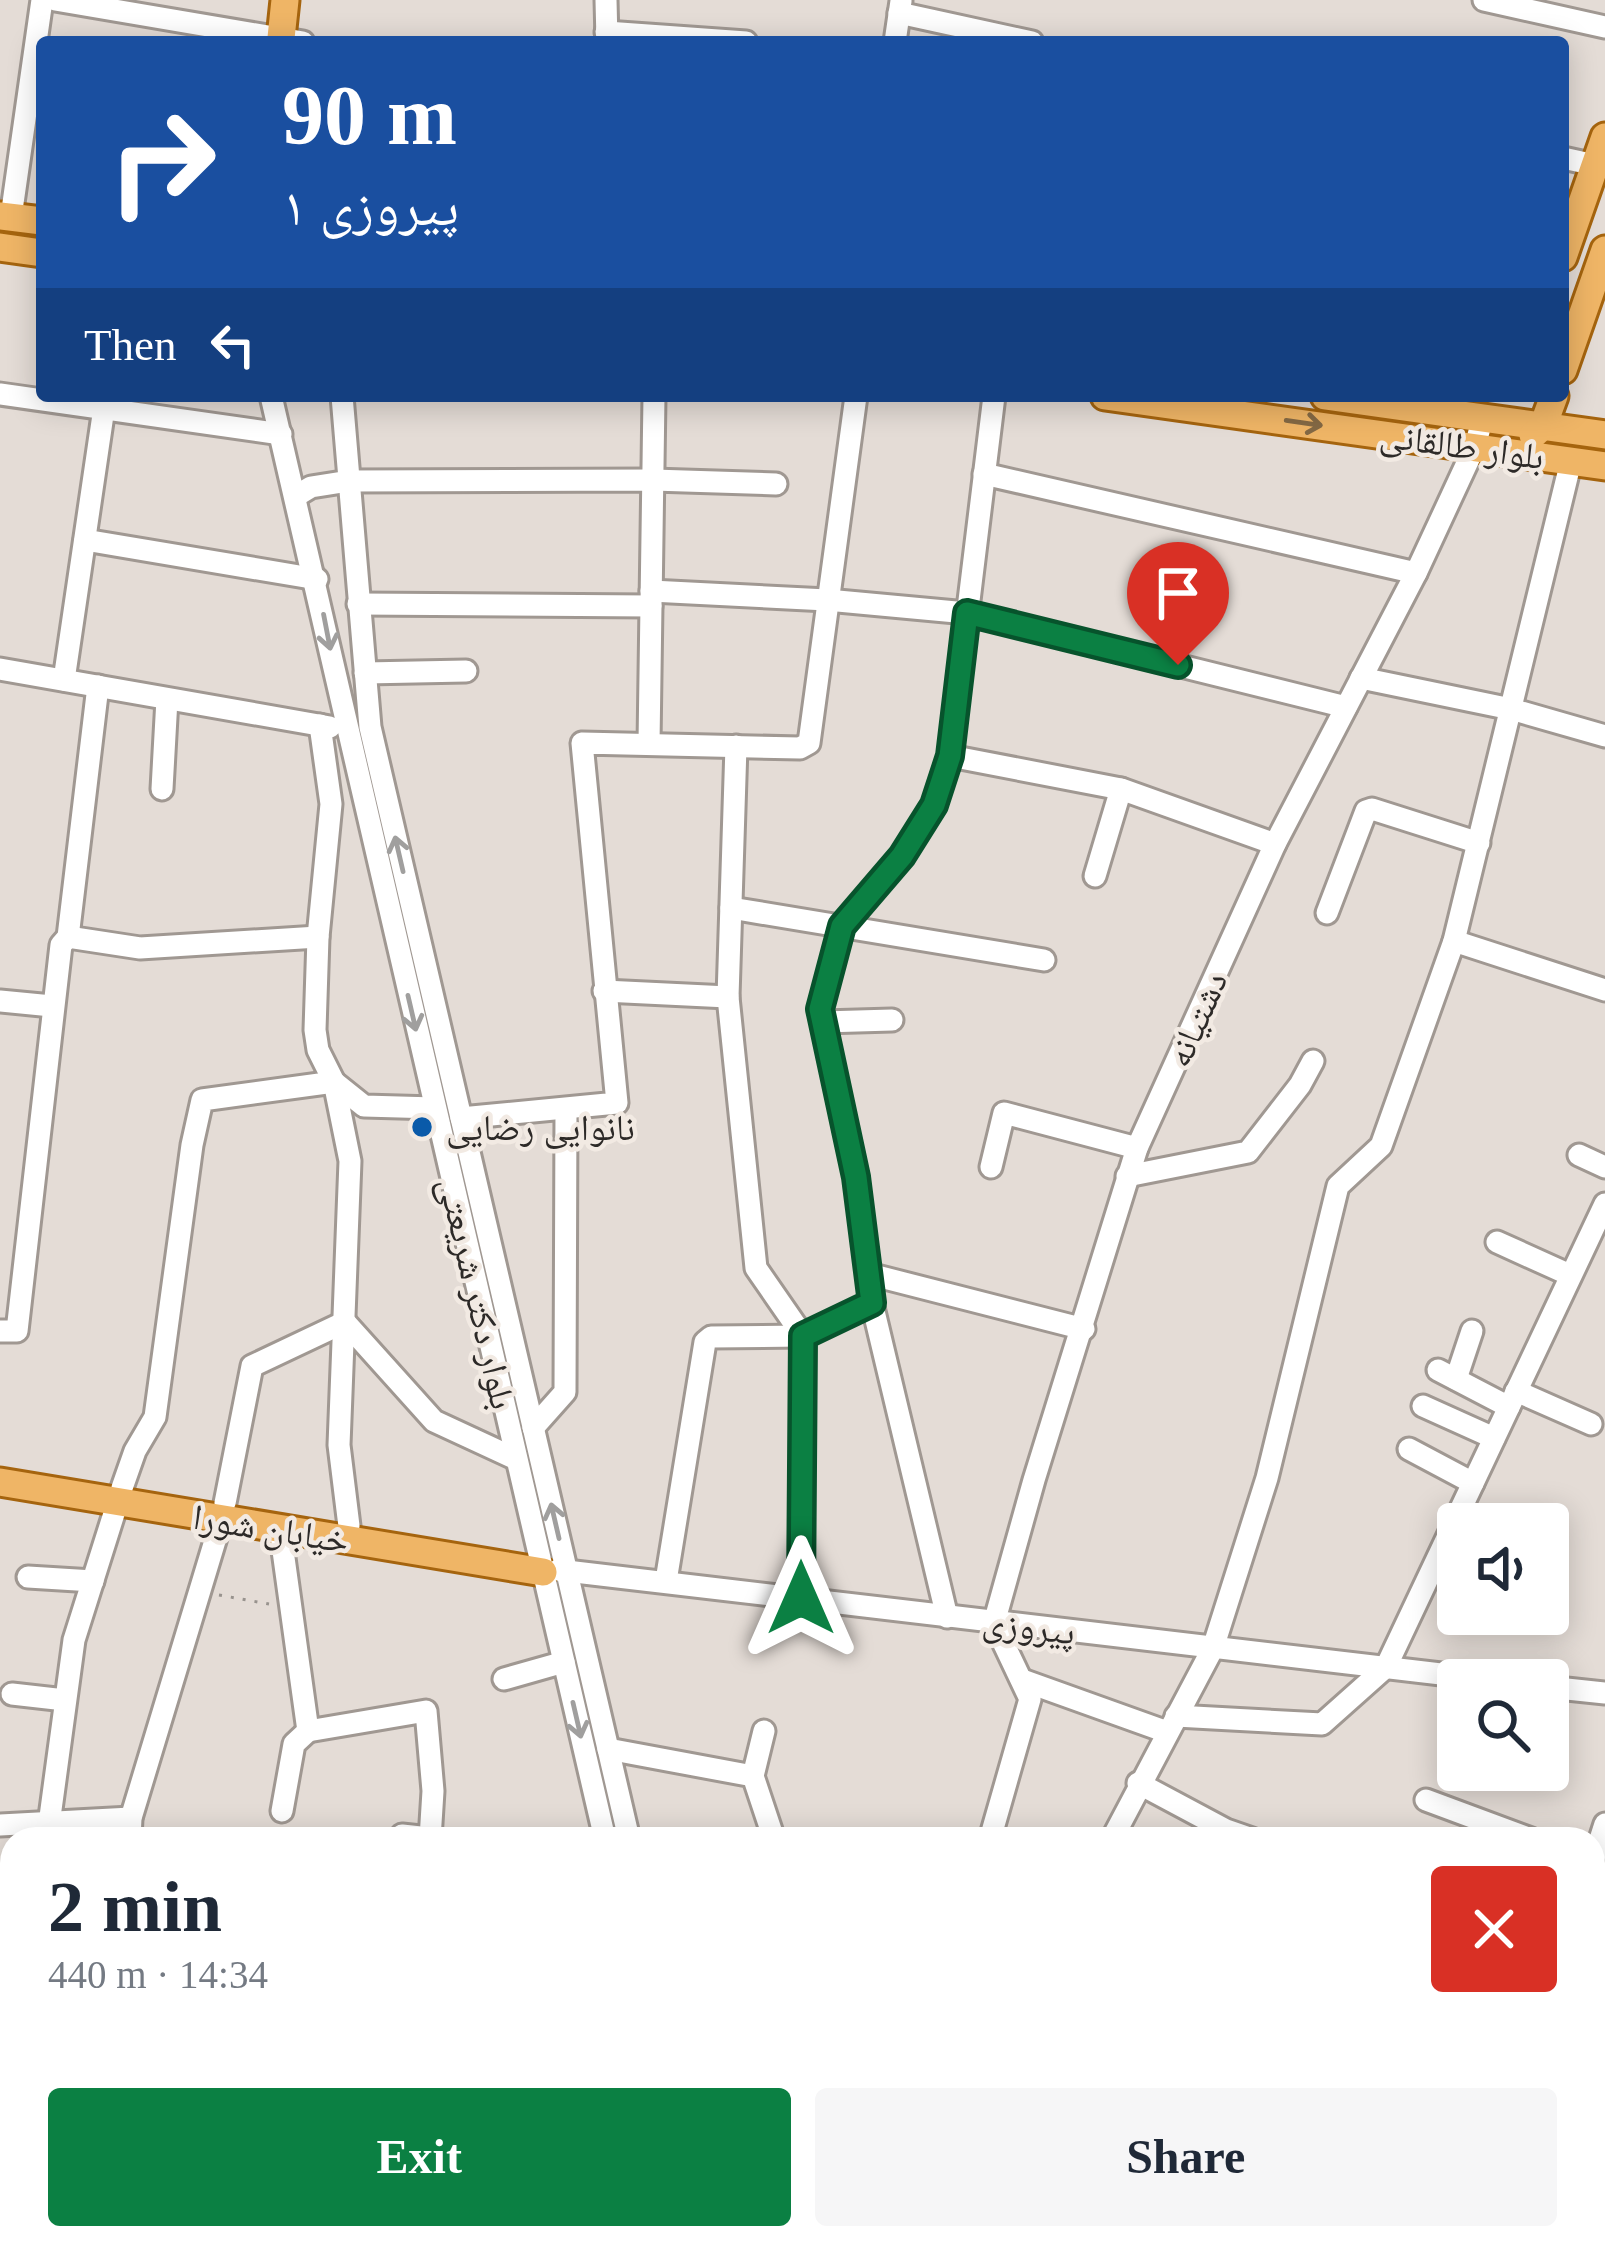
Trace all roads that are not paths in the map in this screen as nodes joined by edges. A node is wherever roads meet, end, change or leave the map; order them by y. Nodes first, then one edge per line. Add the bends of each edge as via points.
1 (42, 0) edge
2 (55, 0) edge
3 (285, 0) edge
4 (606, 0) edge
5 (1484, 0) edge
6 (900, 6) edge
7 (1605, 27) edge
8 (259, 36) edge
9 (287, 36) edge
10 (606, 36) edge
11 (896, 36) edge
12 (1010, 36) edge
13 (1605, 137) edge
14 (1569, 159) edge
15 (1595, 165) junction
16 (5, 217) edge
17 (36, 220) edge
18 (1569, 239) edge
19 (0, 247) edge
20 (1605, 250) edge
21 (36, 252) edge
22 (1597, 297) edge
23 (1569, 357) edge
24 (0, 394) edge
25 (36, 399) edge
26 (59, 402) edge
27 (273, 402) edge
28 (342, 402) edge
29 (654, 402) edge
30 (855, 402) edge
31 (993, 402) edge
32 (1150, 402) edge
33 (1370, 402) joint
34 (1552, 402) edge
35 (104, 408) junction
36 (1501, 411) edge
37 (1544, 426) junction
38 (1366, 431) junction
39 (281, 434) junction
40 (1605, 435) edge
41 (1475, 446) junction
42 (1514, 451) junction
43 (1571, 461) junction
44 (1605, 466) edge
45 (984, 473) junction
46 (653, 479) junction
47 (349, 481) junction
48 (776, 484) dead end
49 (296, 496) junction
50 (85, 540) junction
51 (1416, 573) junction
52 (316, 579) junction
53 (651, 598) junction
54 (826, 600) junction
55 (358, 604) junction
56 (967, 613) junction
57 (0, 668) edge
58 (466, 670) dead end
59 (365, 674) junction
60 (1361, 678) junction
61 (64, 680) junction
62 (98, 686) junction
63 (167, 699) junction
64 (1346, 707) junction
65 (1511, 710) junction
66 (320, 725) junction
67 (346, 730) junction
68 (1605, 736) edge
69 (650, 744) junction
70 (736, 746) junction
71 (950, 756) junction
72 (162, 789) dead end
73 (1121, 789) junction
74 (362, 799) junction
75 (331, 804) junction
76 (1479, 843) junction
77 (1275, 844) junction
78 (1095, 876) dead end
79 (731, 908) junction
80 (1327, 913) dead end
81 (842, 926) junction
82 (68, 937) junction
83 (318, 937) junction
84 (1454, 941) junction
85 (1044, 960) dead end
86 (1605, 990) edge
87 (604, 991) junction
88 (728, 997) junction
89 (0, 1001) edge
90 (52, 1006) junction
91 (892, 1020) dead end
92 (823, 1022) junction
93 (1313, 1061) dead end
94 (334, 1082) junction
95 (434, 1108) junction
96 (566, 1109) junction
97 (461, 1118) junction
98 (1137, 1148) junction
99 (1579, 1155) dead end
100 (992, 1167) dead end
101 (1605, 1167) edge
102 (1127, 1176) junction
103 (1605, 1204) edge
104 (1598, 1236) edge
105 (1497, 1242) dead end
106 (868, 1274) junction
107 (1570, 1275) junction
108 (872, 1303) junction
109 (345, 1322) junction
110 (1084, 1329) junction
111 (0, 1331) edge
112 (1472, 1331) dead end
113 (803, 1336) junction
114 (505, 1357) junction
115 (1512, 1399) junction
116 (1423, 1406) dead end
117 (1591, 1424) dead end
118 (533, 1428) junction
119 (1494, 1438) junction
120 (1409, 1449) dead end
121 (517, 1459) junction
122 (0, 1466) edge
123 (0, 1482) edge
124 (1473, 1483) junction
125 (120, 1494) junction
126 (223, 1512) junction
127 (349, 1526) junction
128 (280, 1529) junction
129 (549, 1565) junction
130 (28, 1577) dead end
131 (93, 1580) junction
132 (667, 1581) junction
133 (801, 1598) junction
134 (947, 1617) junction
135 (994, 1623) junction
136 (1213, 1648) junction
137 (564, 1662) junction
138 (1386, 1667) junction
139 (1437, 1673) edge
140 (504, 1678) dead end
141 (1022, 1680) junction
142 (1569, 1690) edge
143 (12, 1694) dead end
144 (1605, 1694) edge
145 (65, 1700) junction
146 (1172, 1724) junction
147 (308, 1731) junction
148 (764, 1731) dead end
149 (608, 1749) junction
150 (753, 1775) junction
151 (1138, 1783) junction
152 (1426, 1799) dead end
153 (282, 1811) dead end
154 (48, 1827) edge
155 (130, 1827) edge
156 (431, 1827) edge
157 (602, 1827) edge
158 (626, 1827) edge
159 (770, 1827) edge
160 (993, 1827) edge
161 (1118, 1827) edge
162 (1220, 1827) edge
163 (1500, 1827) edge

1 - 16 street
2 - 8 street
3 - 9 main road
4 - 10 street
5 - 7 street
6 - 11 street
6 - 12 street
13 - 15 main road
14 - 15 street
15 - 18 main road
16 - 17 main road
19 - 21 main road
20 - 22 main road
22 - 23 main road
24 - 25 street
26 - 35 street
27 - 39 street, بلوار دکتر شریعتی
28 - 47 street, بلوار دکتر شریعتی
29 - 46 street
30 - 54 street
31 - 45 street
32 -> 38 main road, بلوار طالقانی
33 - 36 main road, بلوار طالقانی
33 - 38 main road via 1375,419
34 - 37 main road
35 - 39 street
35 - 50 street
36 - 37 main road, بلوار طالقانی
36 - 41 street, دشتیانه
36 - 42 main road
37 - 40 main road, بلوار طالقانی
37 - 42 main road
38 - 41 main road, بلوار طالقانی
39 - 49 street, بلوار دکتر شریعتی
40 - 44 main road via 1597,452
41 - 42 main road, بلوار طالقانی
41 - 51 street, دشتیانه
42 - 43 main road, بلوار طالقانی
43 - 44 main road, بلوار طالقانی
43 - 65 street
45 - 51 street
45 - 56 street
46 - 47 street
46 - 48 street
46 - 53 street
47 - 49 street
47 - 55 street, بلوار دکتر شریعتی
49 - 52 street, بلوار دکتر شریعتی
50 - 52 street
50 - 61 street
51 - 60 street, دشتیانه
52 -> 67 street, بلوار دکتر شریعتی
53 - 54 street
53 - 55 street
53 - 69 street
54 - 56 street
54 - 70 street via 806,747
55 - 59 street, بلوار دکتر شریعتی
56 - 64 street
56 - 71 street
57 - 61 street
58 - 59 street
97 -> 59 street, بلوار دکتر شریعتی via 370,727
60 - 64 street, دشتیانه
60 - 65 street
61 - 62 street
62 - 63 street
62 - 82 street
63 - 66 street
63 - 72 street
64 - 77 street, دشتیانه
65 - 68 street
65 - 76 street
66 - 67 street
66 - 75 street
67 - 74 street, بلوار دکتر شریعتی
69 - 70 street
69 - 87 street via 582,743
70 - 79 street
71 - 73 street
71 - 81 street via 934,805 902,856
73 - 77 street
73 - 78 street
74 - 75 street
74 -> 95 street, بلوار دکتر شریعتی
75 - 83 street
76 - 80 street via 1366,811
76 - 84 street
77 - 98 street, دشتیانه
79 - 81 street
79 - 88 street
81 - 85 street
81 - 92 street
82 - 83 street via 140,947
82 - 90 street
83 - 94 street via 315,1030
84 - 86 street
84 - 136 street via 1381,1146 1338,1186 1268,1478
87 - 88 street
87 - 96 street via 617,1102
88 - 113 street via 756,1268
89 - 90 street
90 - 111 street via 17,1331
91 - 92 street
92 - 106 street
93 - 102 street via 1248,1152
94 - 95 street via 364,1106
94 - 109 street via 350,1161
94 - 125 street via 202,1100 155,1417
95 - 114 street, بلوار دکتر شریعتی
96 - 97 street
96 - 118 street via 565,1392
97 - 114 street, بلوار دکتر شریعتی
98 - 100 street via 1004,1112
98 - 102 street, دشتیانه
99 - 101 street
102 - 110 street, دشتیانه
103 - 104 street
104 - 107 street
105 - 107 street
106 - 108 street
106 - 110 street
107 - 115 street
108 - 113 street
108 - 134 street
109 - 121 street via 434,1421
109 - 126 street via 252,1366
109 - 127 street via 339,1445
110 - 135 street, دشتیانه
112 - 115 street via 1447,1375
113 - 132 street via 705,1342
113 - 133 street
114 - 118 street, بلوار دکتر شریعتی
114 - 121 street, بلوار دکتر شریعتی
115 - 117 street
115 - 119 street
116 - 119 street
129 -> 118 street, بلوار دکتر شریعتی
119 - 124 street
120 - 124 street
121 - 129 street, بلوار دکتر شریعتی
122 - 125 main road, خیابان شورا
123 - 125 main road, خیابان شورا
124 - 138 street
125 - 126 main road, خیابان شورا
125 - 131 street
126 - 127 main road, خیابان شورا
126 - 128 main road, خیابان شورا
126 - 155 street
127 - 129 main road, خیابان شورا
128 - 129 main road, خیابان شورا
128 - 147 street
129 - 132 street, پیروزی
129 - 137 street, بلوار دکتر شریعتی
129 - 149 street, بلوار دکتر شریعتی
130 - 131 street
131 - 145 street
132 - 133 street, پیروزی
133 - 134 street, پیروزی
134 - 135 street, پیروزی
135 - 136 street, پیروزی
135 - 141 street
136 - 138 street, پیروزی
136 - 146 street
137 - 140 street
137 -> 157 street, بلوار دکتر شریعتی
138 - 139 street, پیروزی
138 - 146 street via 1322,1724
141 - 146 street
141 - 160 street via 1030,1699
142 - 144 street
143 - 145 street
145 - 154 street
146 - 151 street
147 - 153 street via 294,1744
147 - 156 street via 426,1711
148 - 150 street
149 - 150 street
149 - 158 street, بلوار دکتر شریعتی
150 - 159 street
151 - 161 street
151 - 162 street
152 - 163 street

